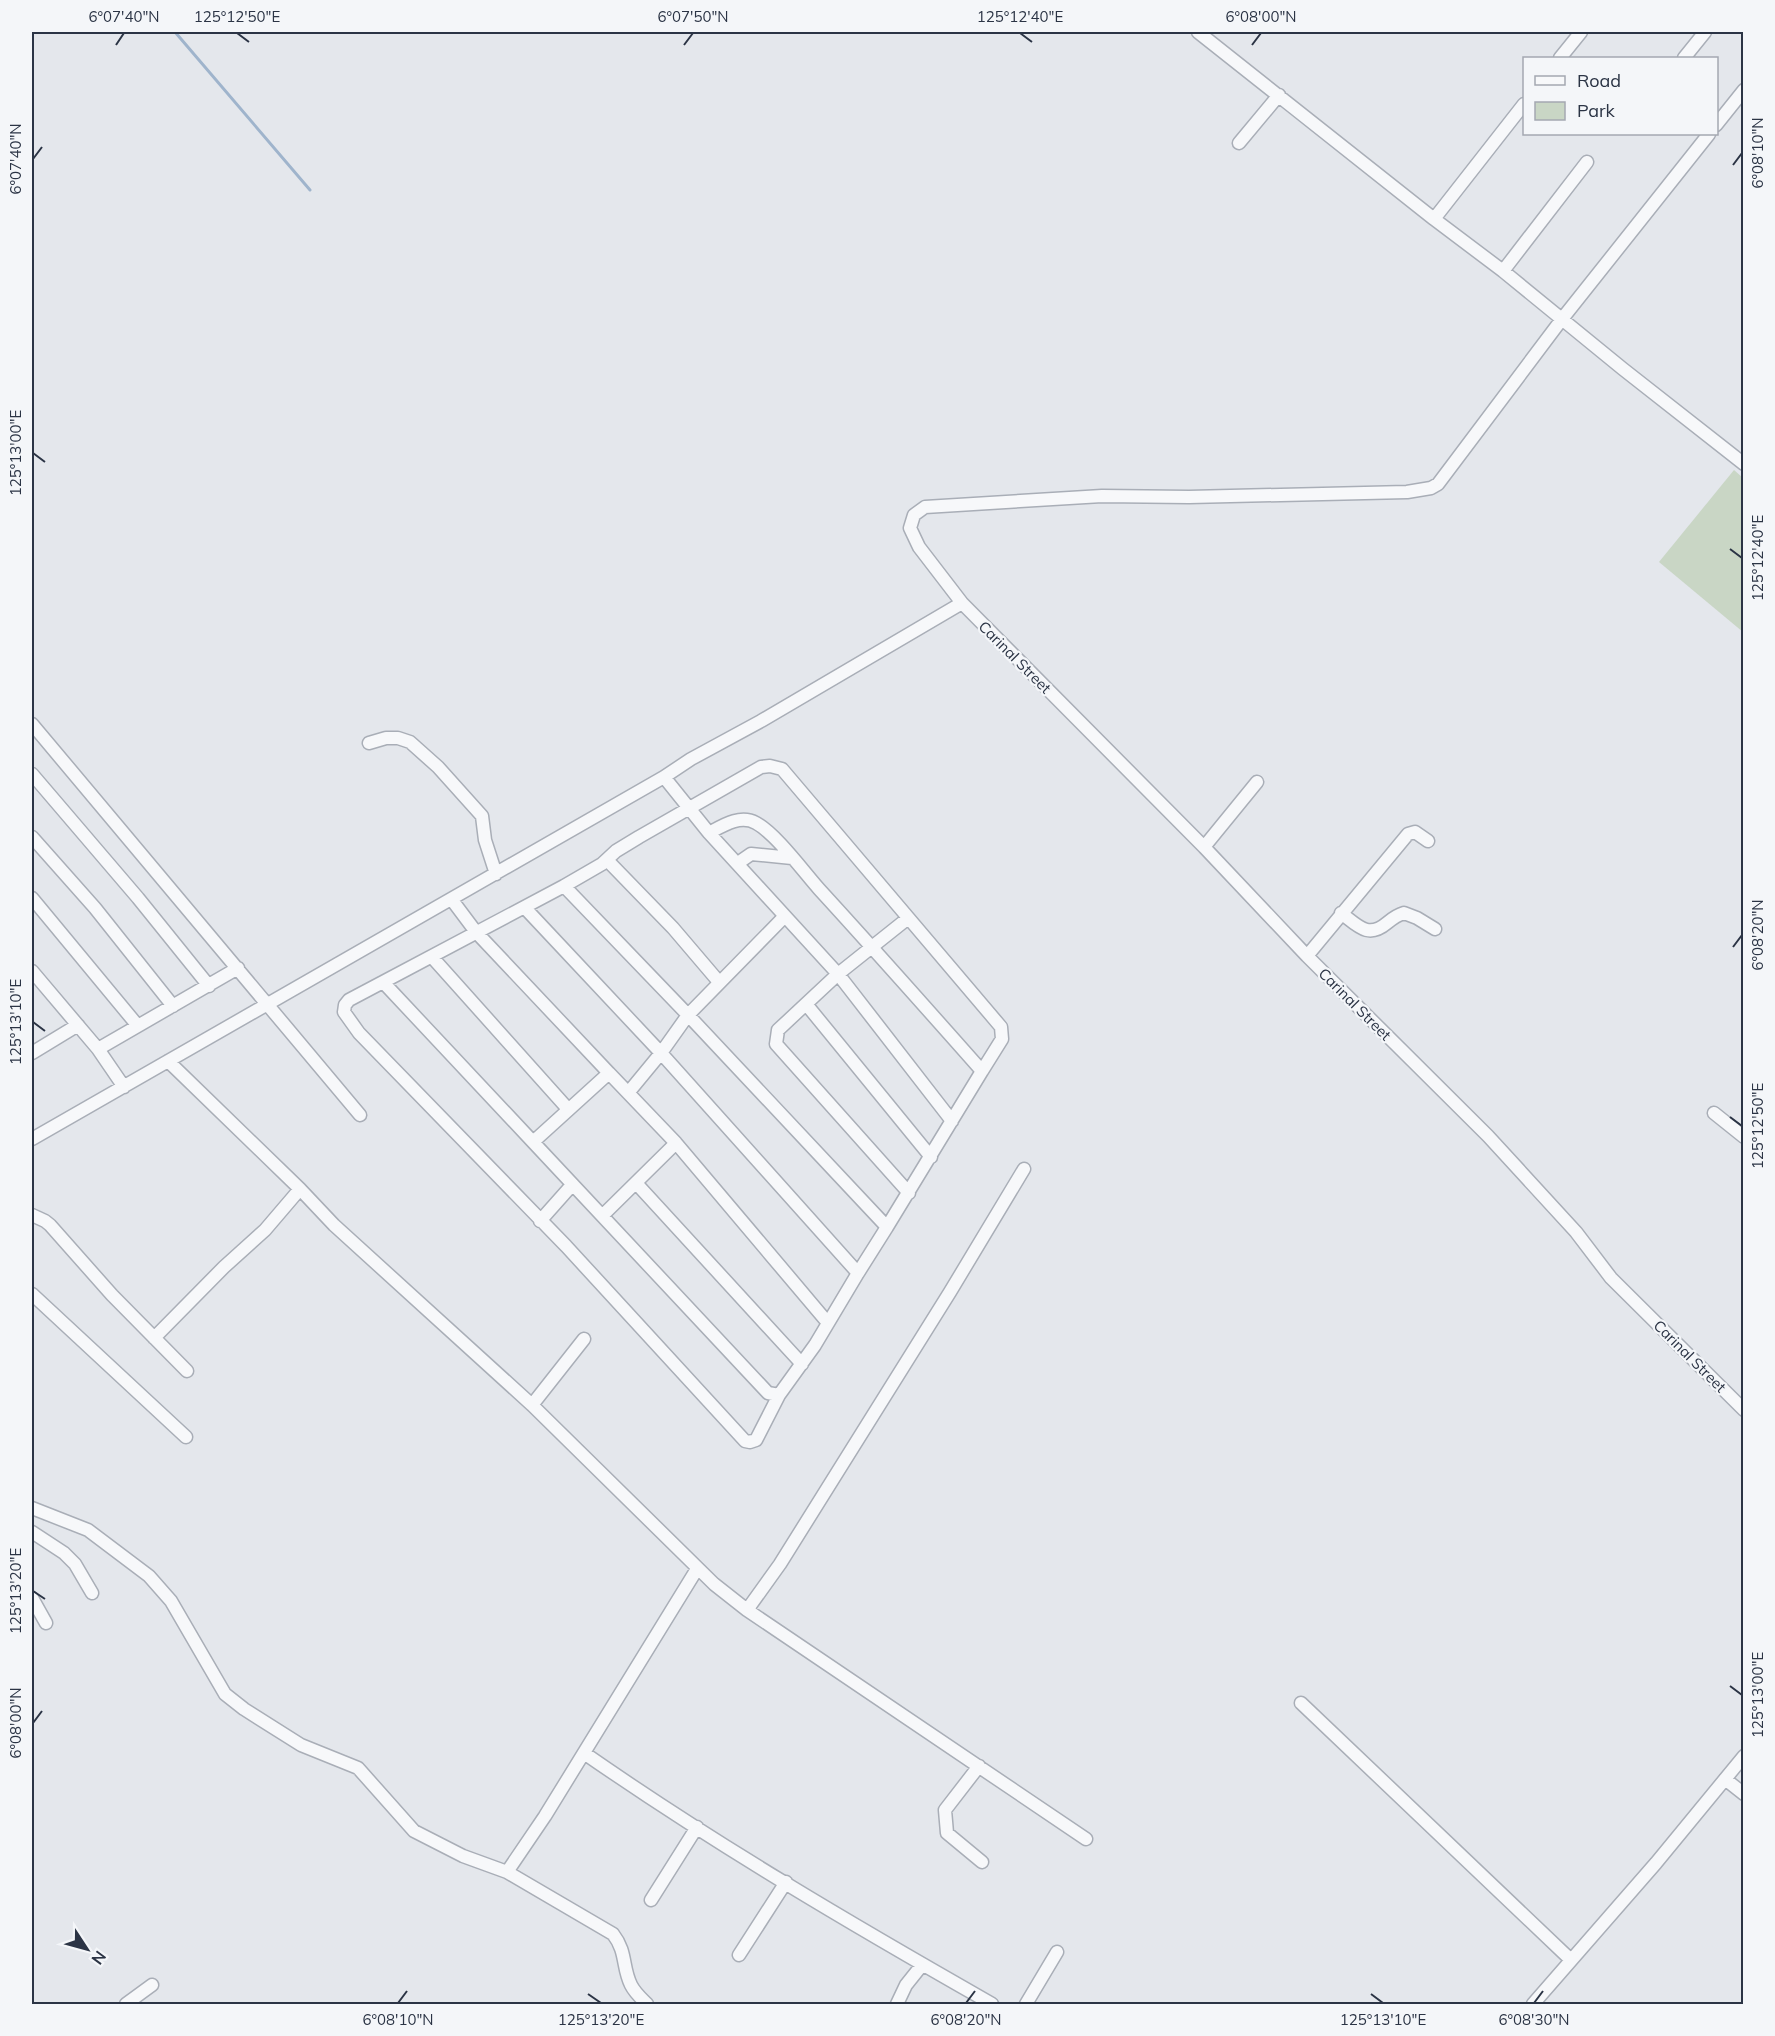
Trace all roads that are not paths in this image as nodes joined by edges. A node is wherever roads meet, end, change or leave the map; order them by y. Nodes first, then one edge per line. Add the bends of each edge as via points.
1 (1197, 32) edge
2 (1581, 32) edge
3 (1705, 32) edge
4 (1561, 57) edge
5 (1685, 57) edge
6 (1743, 90) edge
7 (1279, 95) junction
8 (1523, 105) edge
9 (1718, 122) edge
10 (1709, 135) edge
11 (1239, 143) dead end
12 (1587, 162) dead end
13 (1434, 219) junction
14 (1503, 271) junction
15 (1562, 319) junction
16 (1743, 464) edge
17 (962, 603) junction
18 (33, 728) edge
19 (369, 743) dead end
20 (32, 774) edge
21 (664, 777) junction
22 (1257, 782) dead end
23 (688, 808) junction
24 (709, 833) junction
25 (32, 837) edge
26 (1428, 842) dead end
27 (1204, 847) junction
28 (792, 858) junction
29 (608, 860) junction
30 (738, 863) junction
31 (496, 874) junction
32 (564, 886) junction
33 (32, 898) edge
34 (452, 900) junction
35 (525, 908) junction
36 (1341, 913) junction
37 (784, 917) junction
38 (907, 919) junction
39 (1435, 929) dead end
40 (476, 932) junction
41 (873, 947) junction
42 (1307, 956) junction
43 (432, 957) junction
44 (238, 968) junction
45 (32, 971) edge
46 (838, 974) junction
47 (383, 982) junction
48 (719, 982) junction
49 (209, 986) junction
50 (267, 1004) junction
51 (806, 1004) junction
52 (173, 1006) junction
53 (688, 1015) junction
54 (78, 1025) junction
55 (138, 1026) junction
56 (98, 1049) junction
57 (32, 1053) edge
58 (661, 1053) junction
59 (168, 1061) junction
60 (981, 1071) junction
61 (609, 1073) junction
62 (124, 1087) junction
63 (628, 1093) junction
64 (568, 1109) junction
65 (1714, 1113) dead end
66 (360, 1115) dead end
67 (952, 1121) junction
68 (1743, 1137) edge
69 (32, 1139) edge
70 (533, 1142) junction
71 (676, 1143) junction
72 (931, 1156) junction
73 (1024, 1169) dead end
74 (636, 1183) junction
75 (572, 1185) junction
76 (300, 1189) junction
77 (909, 1193) junction
78 (32, 1215) edge
79 (603, 1215) junction
80 (540, 1221) junction
81 (887, 1227) junction
82 (858, 1273) junction
83 (32, 1294) edge
84 (828, 1323) junction
85 (154, 1338) junction
86 (584, 1339) dead end
87 (802, 1364) junction
88 (187, 1371) dead end
89 (779, 1395) junction
90 (532, 1405) junction
91 (1743, 1410) edge
92 (186, 1437) dead end
93 (32, 1508) edge
94 (32, 1532) edge
95 (697, 1569) junction
96 (92, 1593) dead end
97 (32, 1598) edge
98 (747, 1610) junction
99 (46, 1623) dead end
100 (1301, 1703) dead end
101 (584, 1753) junction
102 (1743, 1756) edge
103 (979, 1766) junction
104 (1725, 1779) junction
105 (1743, 1794) edge
106 (697, 1827) junction
107 (1086, 1839) dead end
108 (982, 1862) dead end
109 (507, 1872) junction
110 (786, 1882) junction
111 (651, 1900) dead end
112 (1057, 1952) dead end
113 (739, 1955) dead end
114 (1571, 1960) junction
115 (922, 1965) junction
116 (152, 1985) dead end
117 (126, 2004) edge
118 (647, 2004) edge
119 (897, 2004) edge
120 (992, 2004) edge
121 (1026, 2004) edge
122 (1533, 2004) edge

1 - 7 street
2 - 4 street
3 - 5 street
6 - 9 street
7 - 11 street
7 - 13 street
8 - 13 street
10 - 15 street
12 - 14 street
13 - 14 street
14 - 15 street
15 - 16 street
15 - 17 street, Carinal Street via 1438,484 1431,488 1407,492 1102,496 920,509 910,528
17 - 21 street
17 - 27 street, Carinal Street
18 - 44 street
19 - 31 street via 386,738 410,742 438,767 482,816
20 - 49 street
21 - 23 street
21 - 31 street
22 - 27 street
23 - 24 street
23 - 29 street
23 - 38 street via 761,767 782,769
24 - 28 street via 727,822 749,820 757,823
24 - 30 street
25 - 52 street
26 - 36 street via 1415,832 1408,834
27 - 42 street, Carinal Street
28 - 30 street via 751,854
28 - 41 street
29 - 32 street
29 - 48 street
30 - 37 street
31 - 34 street
32 - 35 street
32 - 53 street
33 - 55 street
34 - 40 street
34 - 50 street
35 - 40 street
35 - 58 street
36 - 39 street via 1367,931 1376,930 1404,913
36 - 42 street
37 - 46 street
37 - 48 street
38 - 41 street
38 - 60 street via 1001,1027 1002,1039
40 - 43 street
40 - 61 street
41 - 46 street
41 - 60 street
42 - 91 street, Carinal Street via 1488,1136 1576,1232 1611,1278
43 - 47 street
43 - 64 street
44 - 49 street
44 - 50 street
45 - 54 street
46 - 51 street
46 - 67 street
47 - 70 street
47 - 80 street via 350,1000 344,1012 359,1033
48 - 53 street
49 - 52 street
50 - 59 street
50 - 66 street
51 - 72 street
51 - 77 street via 777,1030 776,1044
52 - 55 street
53 - 58 street
53 - 81 street
54 - 56 street
54 - 57 street
55 - 56 street
56 - 62 street
58 - 63 street
58 - 82 street
59 - 62 street
59 - 76 street
60 - 67 street
61 - 63 street
61 - 64 street
62 - 69 street
63 - 71 street
64 - 70 street
65 - 68 street
67 - 72 street
70 - 75 street
71 - 74 street
71 - 84 street
72 - 77 street
73 - 98 street via 780,1564
74 - 79 street
74 - 87 street
75 - 79 street
75 - 80 street
76 - 85 street via 272,1222
76 - 90 street via 334,1225
77 - 81 street
78 - 85 street via 50,1225
79 - 89 street via 768,1393
80 - 89 street via 745,1441 756,1440
81 - 82 street
82 - 84 street
83 - 92 street
84 - 87 street
85 - 88 street
86 - 90 street
87 - 89 street
90 - 95 street
93 - 109 street via 88,1530 149,1576 171,1601 225,1694 244,1709 301,1745 358,1768 414,1831 463,1856
94 - 96 street via 75,1564
95 - 98 street
95 - 101 street
97 - 99 street
98 - 103 street
100 - 114 street
101 - 106 street
101 - 109 street
102 - 104 street
103 - 107 street
103 - 108 street via 945,1810 947,1833
104 - 105 street
104 - 114 street
106 - 110 street
106 - 111 street
109 - 118 street via 613,1934 621,1945 630,1983
110 - 113 street
110 - 115 street
112 - 121 street
114 - 122 street
115 - 119 street
115 - 120 street
116 - 117 street

